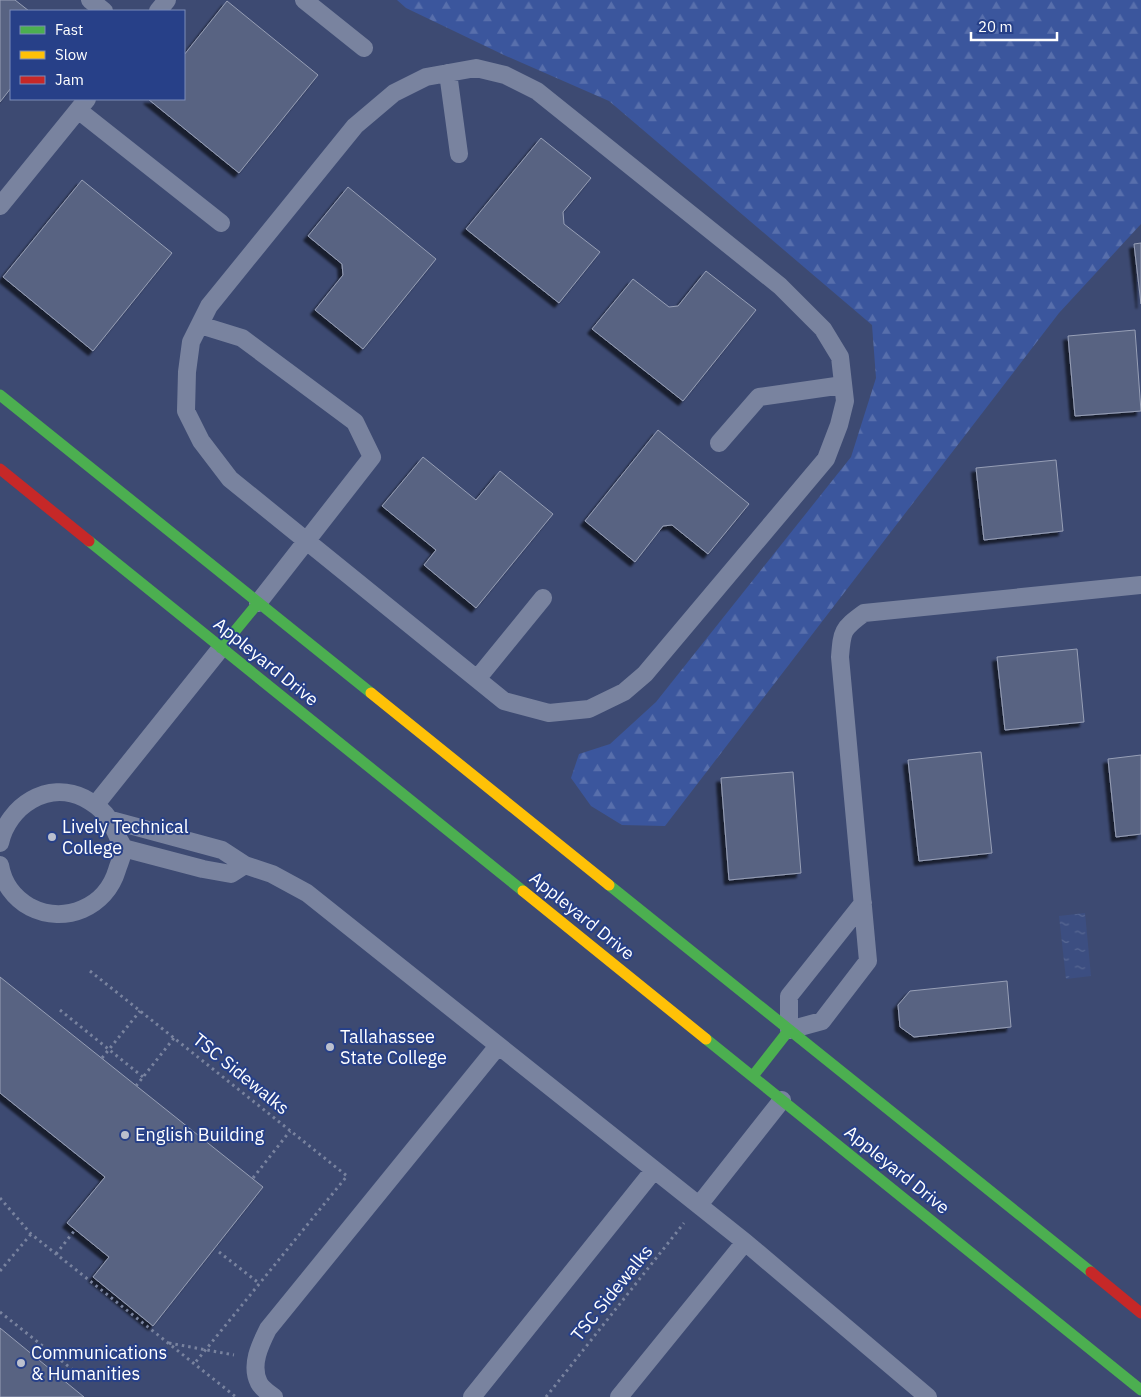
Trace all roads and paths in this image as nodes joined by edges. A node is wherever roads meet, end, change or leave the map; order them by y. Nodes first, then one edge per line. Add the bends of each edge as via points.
1 (90, 0) edge
2 (167, 0) edge
3 (304, 0) edge
4 (103, 10) edge
5 (159, 10) edge
6 (364, 48) dead end
7 (448, 73) junction
8 (83, 104) edge
9 (459, 154) dead end
10 (0, 206) edge
11 (221, 223) dead end
12 (200, 325) junction
13 (843, 385) junction
14 (0, 395) edge
15 (719, 444) dead end
16 (0, 469) edge
17 (306, 540) junction
18 (1141, 585) edge
19 (543, 598) dead end
20 (258, 602) junction
21 (221, 648) junction
22 (477, 679) junction
23 (96, 804) junction
24 (111, 820) junction
25 (0, 843) edge
26 (123, 848) junction
27 (0, 865) edge
28 (245, 865) junction
29 (863, 903) junction
30 (90, 971) dead end
31 (60, 1010) dead end
32 (140, 1011) junction
33 (789, 1030) junction
34 (174, 1038) junction
35 (498, 1046) junction
36 (109, 1049) junction
37 (102, 1058) dead end
38 (753, 1076) junction
39 (143, 1077) junction
40 (136, 1086) dead end
41 (782, 1100) junction
42 (290, 1131) junction
43 (654, 1170) junction
44 (253, 1178) dead end
45 (0, 1198) edge
46 (699, 1205) junction
47 (75, 1230) dead end
48 (31, 1234) junction
49 (745, 1242) junction
50 (219, 1252) dead end
51 (56, 1254) junction
52 (0, 1271) edge
53 (260, 1284) junction
54 (0, 1312) edge
55 (1141, 1313) edge
56 (168, 1343) junction
57 (206, 1349) junction
58 (257, 1359) junction
59 (194, 1364) junction
60 (73, 1370) dead end
61 (1141, 1390) edge
62 (236, 1397) edge
63 (274, 1397) edge
64 (472, 1397) edge
65 (546, 1397) edge
66 (619, 1397) edge
67 (928, 1397) edge

1 - 4 lane
2 - 5 lane
3 - 6 lane
7 - 9 lane
7 - 12 lane via 426,77 394,93 355,126 210,306
7 - 13 lane via 476,68 505,75 537,91 780,286 824,329 840,357
8 - 10 lane
8 - 11 lane
12 - 17 lane via 191,342 186,412 201,441 230,479
12 - 17 lane via 242,338 355,422 372,457
13 - 15 lane via 759,397
13 - 22 lane via 843,409 826,459 646,674 624,692 589,709 549,713 504,701
14 - 20 main road
16 - 21 main road, Appleyard Drive
17 - 20 lane
17 - 22 lane
18 - 29 lane via 864,613 851,622 841,635 840,657
19 - 22 lane
20 - 21 main road
20 - 33 main road
21 - 23 lane
21 - 38 main road, Appleyard Drive
23 - 24 lane
23 - 25 lane via 77,795 56,792 35,798 17,809 3,831
24 - 26 lane
24 - 28 lane via 222,850
26 - 27 lane via 114,881 101,898 83,910 62,915 41,912 22,902 11,892
26 - 28 lane via 231,874
28 - 35 lane via 272,874 307,893
29 - 33 lane via 789,996
29 - 33 lane via 868,961 822,1021
30 - 32 path, TSC Sidewalks
31 - 36 path
32 - 34 path, TSC Sidewalks
32 - 36 path
33 - 38 main road
33 - 55 main road
34 - 39 path, TSC Sidewalks
34 - 42 path, TSC Sidewalks
35 - 43 lane
35 - 58 lane via 268,1329 257,1350
36 - 37 path
36 - 39 path
38 - 41 main road, Appleyard Drive
39 - 40 path, TSC Sidewalks
41 - 46 lane
41 - 61 main road, Appleyard Drive
42 - 44 path, TSC Sidewalks
42 - 53 path, TSC Sidewalks via 347,1176
43 - 46 lane
43 - 64 lane
45 - 48 path
46 - 49 lane
46 - 65 path, TSC Sidewalks
47 - 51 path
48 - 51 path
48 - 52 path
49 - 66 lane
49 - 67 lane
50 - 53 path
51 - 56 path
53 - 57 path, TSC Sidewalks
54 - 60 path
56 - 57 path
56 - 59 path
57 - 58 path
57 - 59 path, TSC Sidewalks
58 - 63 lane via 259,1385
59 - 62 path

